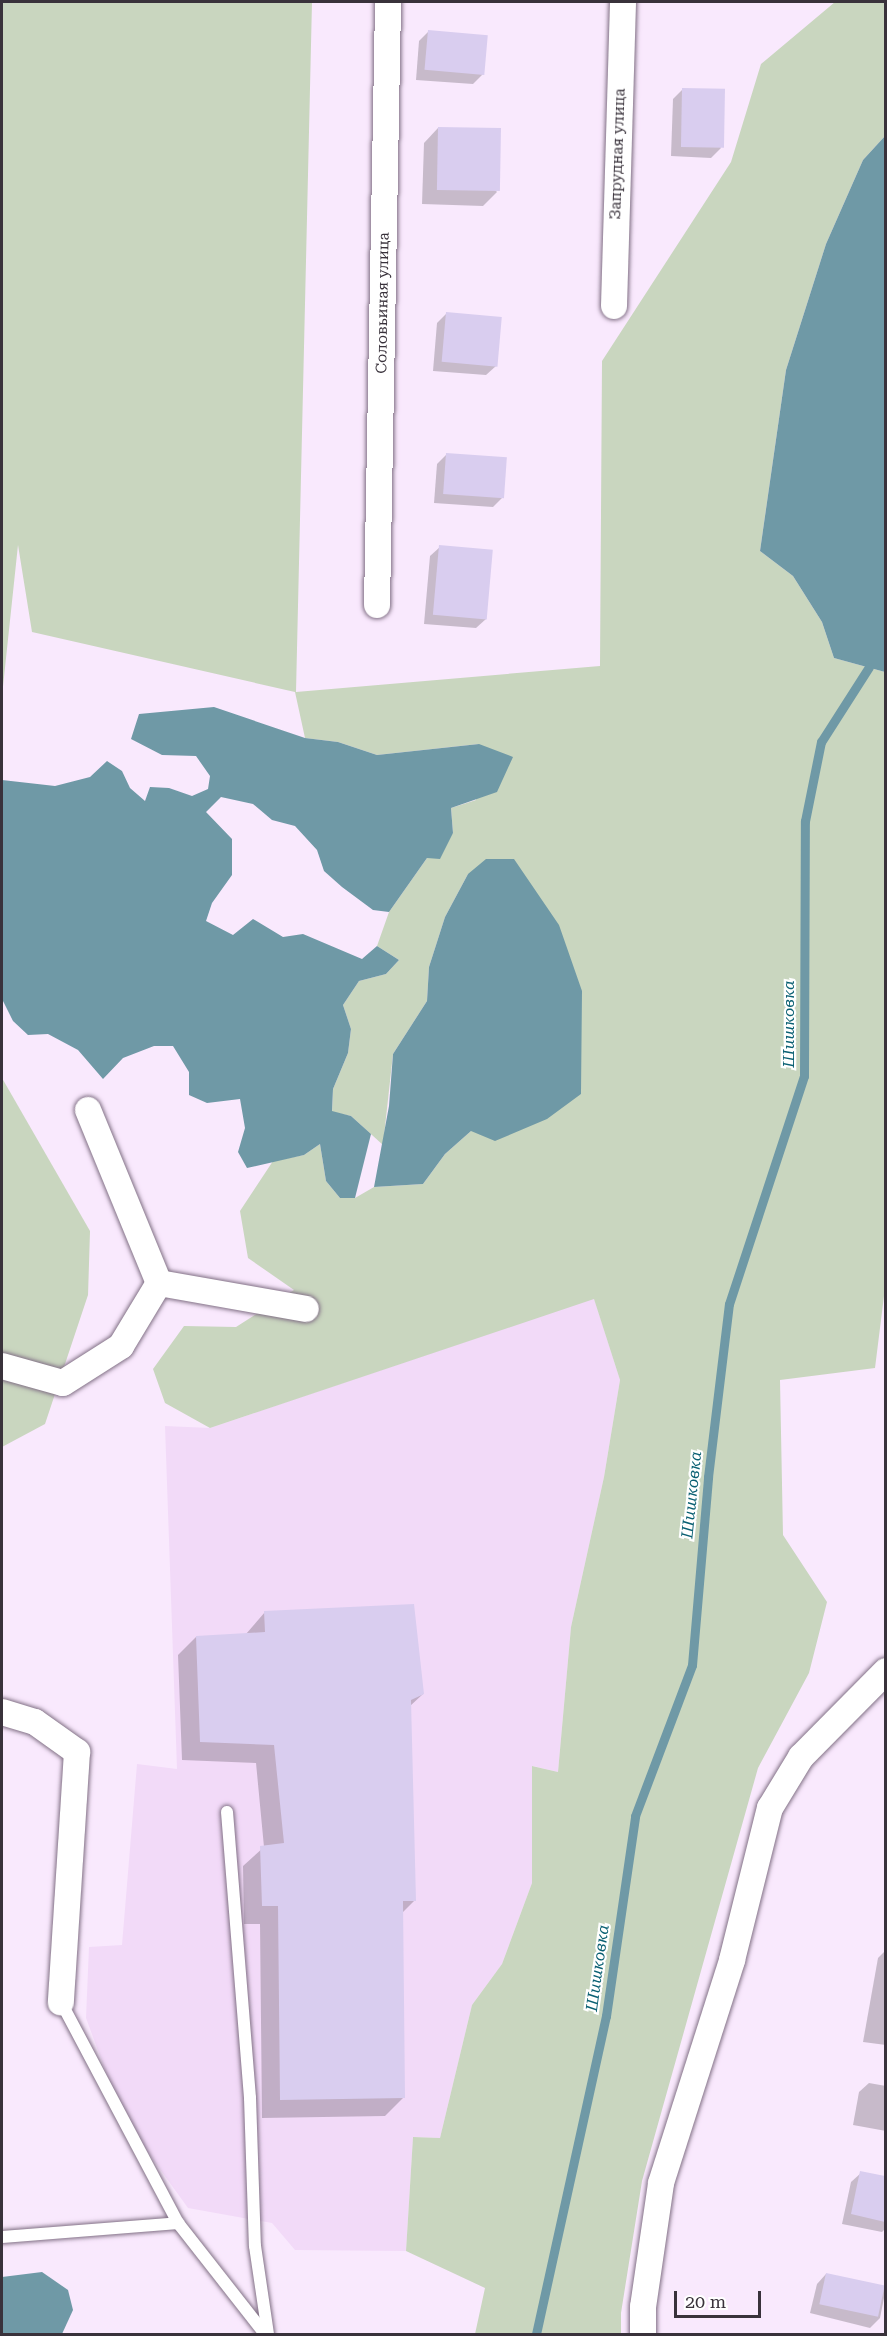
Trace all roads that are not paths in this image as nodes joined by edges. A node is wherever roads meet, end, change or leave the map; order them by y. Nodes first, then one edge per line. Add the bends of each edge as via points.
1 (388, 2) edge
2 (623, 2) edge
3 (614, 306) dead end
4 (377, 605) dead end
5 (88, 1110) dead end
6 (159, 1283) junction
7 (306, 1309) dead end
8 (2, 1366) edge
9 (885, 1671) edge
10 (2, 1712) edge
11 (227, 1812) dead end
12 (61, 2002) joint
13 (178, 2223) junction
14 (2, 2237) edge
15 (267, 2334) edge
16 (644, 2334) edge

1 - 4 street, Соловьиная улица
2 - 3 street, Запрудная улица
5 - 6 street
6 - 7 street
6 - 8 street via 122,1346 63,1383
9 - 16 street via 801,1757 770,1808 732,1960 661,2183 643,2307
10 - 12 street via 35,1722 77,1752
11 - 15 lane via 250,2098 255,2246
12 - 13 lane
13 - 14 lane
13 - 15 lane

